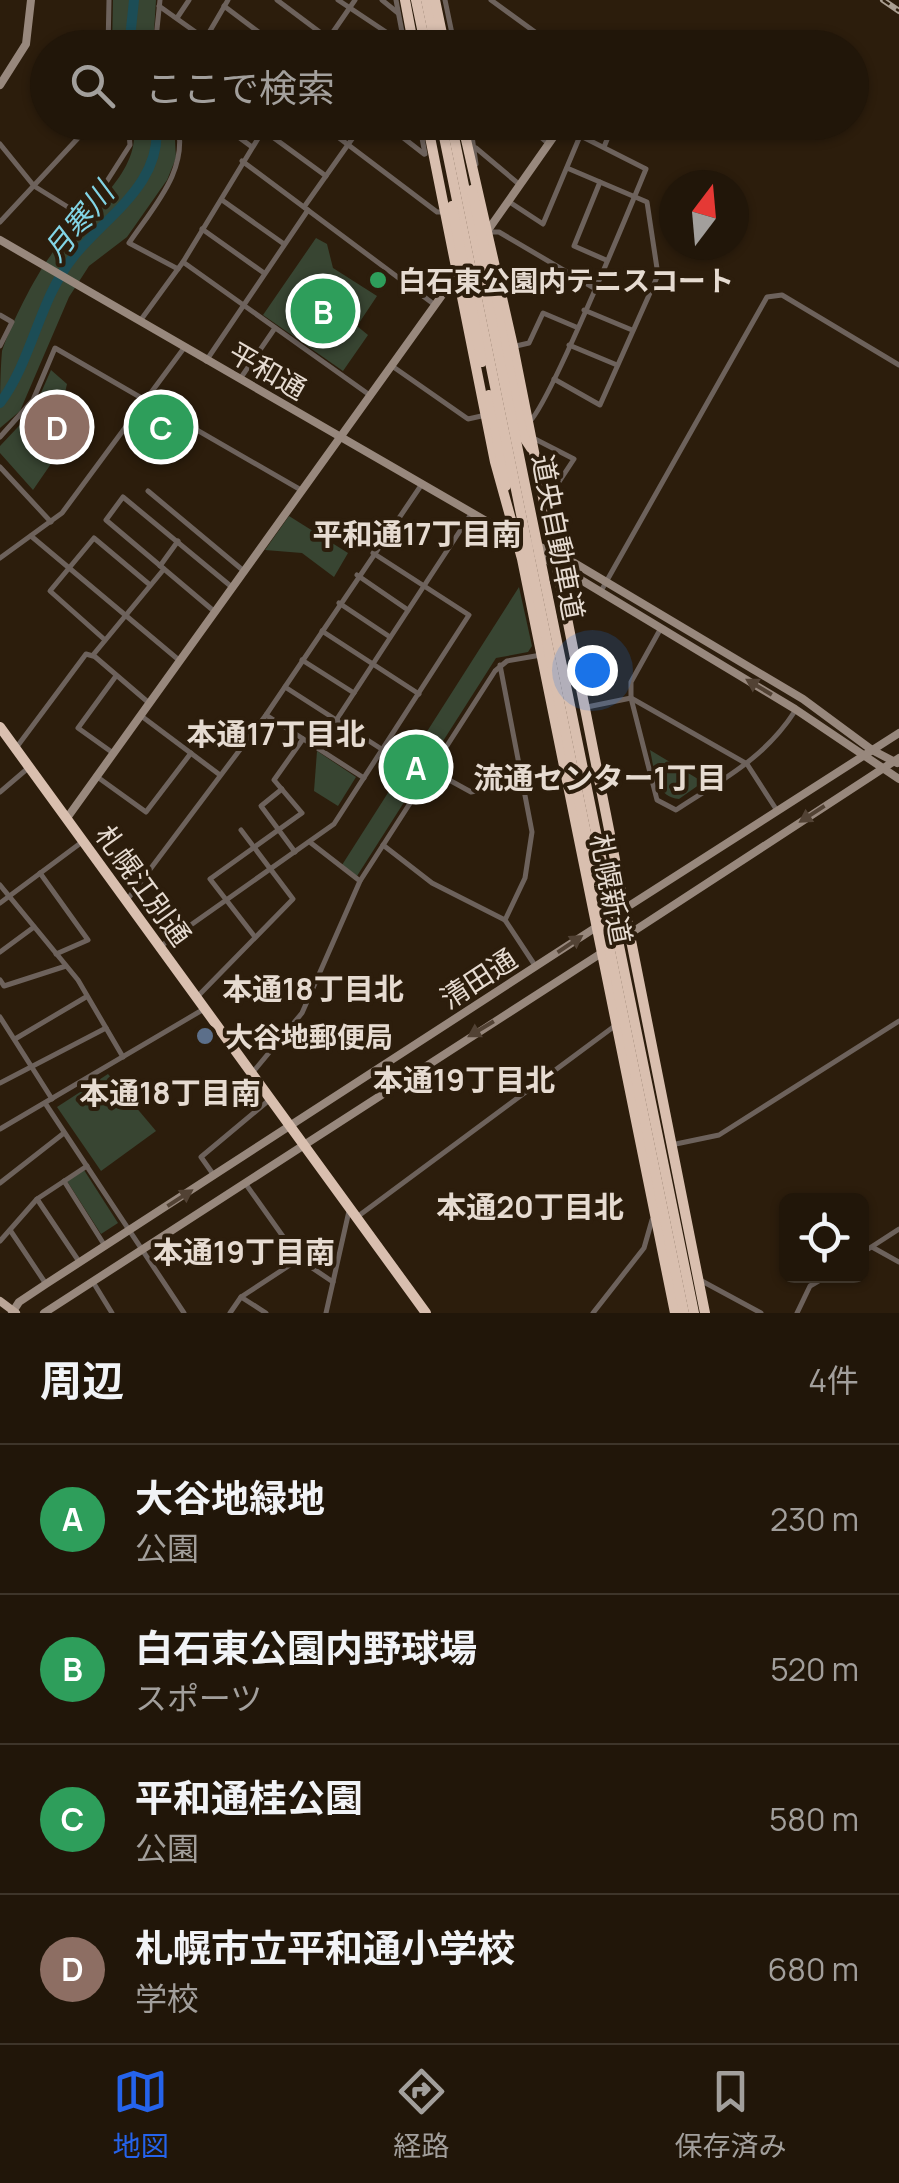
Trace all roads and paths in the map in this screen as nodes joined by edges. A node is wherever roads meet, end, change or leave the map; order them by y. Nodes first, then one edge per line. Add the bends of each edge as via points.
1 (31, 0) edge
2 (109, 0) edge
3 (189, 0) edge
4 (277, 0) edge
5 (338, 0) edge
6 (355, 0) edge
7 (382, 0) edge
8 (396, 0) edge
9 (405, 0) edge
10 (416, 0) edge
11 (426, 0) edge
12 (435, 0) edge
13 (446, 0) edge
14 (492, 0) edge
15 (160, 3) edge
16 (226, 3) edge
17 (349, 8) junction
18 (398, 13) junction
19 (177, 19) junction
20 (108, 30) edge
21 (157, 30) edge
22 (194, 30) edge
23 (209, 30) edge
24 (258, 30) edge
25 (317, 30) edge
26 (334, 30) edge
27 (383, 30) edge
28 (403, 30) edge
29 (407, 30) edge
30 (422, 30) edge
31 (432, 30) edge
32 (442, 30) edge
33 (452, 30) edge
34 (533, 30) edge
35 (0, 85) edge
36 (76, 140) edge
37 (130, 140) edge
38 (180, 140) edge
39 (242, 140) edge
40 (257, 140) edge
41 (277, 140) edge
42 (343, 140) edge
43 (352, 140) edge
44 (411, 140) edge
45 (426, 140) edge
46 (429, 140) edge
47 (451, 140) edge
48 (452, 140) edge
49 (452, 140) edge
50 (453, 140) edge
51 (466, 140) edge
52 (473, 140) edge
53 (544, 140) edge
54 (552, 140) edge
55 (579, 140) edge
56 (591, 140) edge
57 (607, 140) edge
58 (0, 144) edge
59 (349, 144) junction
60 (549, 144) junction
61 (252, 147) junction
62 (604, 147) junction
63 (475, 148) junction
64 (430, 152) junction
65 (242, 162) junction
66 (567, 168) junction
67 (326, 176) junction
68 (600, 182) junction
69 (520, 185) junction
70 (34, 186) junction
71 (478, 186) junction
72 (634, 196) junction
73 (222, 200) junction
74 (508, 201) junction
75 (306, 209) junction
76 (444, 212) junction
77 (0, 222) edge
78 (202, 229) junction
79 (489, 230) junction
80 (0, 240) edge
81 (284, 244) junction
82 (606, 260) junction
83 (180, 266) junction
84 (264, 273) junction
85 (457, 274) junction
86 (594, 288) junction
87 (242, 304) junction
88 (435, 305) junction
89 (584, 310) junction
90 (0, 315) edge
91 (140, 321) junction
92 (276, 327) junction
93 (576, 328) junction
94 (632, 330) junction
95 (569, 345) junction
96 (0, 346) edge
97 (512, 346) junction
98 (184, 348) junction
99 (206, 360) junction
100 (618, 365) junction
101 (899, 365) edge
102 (392, 366) junction
103 (240, 379) junction
104 (554, 379) junction
105 (371, 396) junction
106 (146, 400) junction
107 (486, 415) junction
108 (528, 423) junction
109 (531, 436) junction
110 (0, 437) edge
111 (341, 438) junction
112 (534, 453) junction
113 (0, 468) edge
114 (422, 484) junction
115 (148, 492) dead end
116 (303, 492) junction
117 (542, 496) junction
118 (505, 507) junction
119 (471, 514) junction
120 (51, 522) junction
121 (31, 536) junction
122 (514, 537) junction
123 (178, 541) junction
124 (551, 550) junction
125 (374, 553) junction
126 (0, 558) edge
127 (554, 564) junction
128 (70, 568) junction
129 (162, 568) junction
130 (244, 572) junction
131 (357, 575) junction
132 (150, 585) junction
133 (424, 586) junction
134 (604, 587) junction
135 (232, 588) junction
136 (339, 603) junction
137 (409, 610) junction
138 (215, 612) junction
139 (125, 616) junction
140 (661, 628) junction
141 (322, 631) junction
142 (390, 637) junction
143 (105, 640) junction
144 (541, 654) junction
145 (94, 656) junction
146 (302, 660) junction
147 (180, 661) junction
148 (372, 665) junction
149 (500, 665) junction
150 (116, 676) junction
151 (285, 686) junction
152 (354, 694) junction
153 (419, 694) junction
154 (631, 698) junction
155 (150, 702) junction
156 (582, 708) junction
157 (795, 710) junction
158 (266, 715) junction
159 (140, 716) junction
160 (336, 720) junction
161 (0, 726) edge
162 (899, 733) edge
163 (302, 739) junction
164 (16, 748) junction
165 (318, 748) junction
166 (382, 750) junction
167 (872, 750) junction
168 (112, 753) junction
169 (191, 753) junction
170 (861, 756) junction
171 (897, 761) edge
172 (747, 764) junction
173 (29, 767) junction
174 (431, 770) junction
175 (882, 770) junction
176 (565, 773) junction
177 (220, 775) junction
178 (96, 776) junction
179 (364, 778) junction
180 (899, 779) edge
181 (524, 782) junction
182 (282, 789) junction
183 (0, 792) edge
184 (776, 809) junction
185 (67, 818) junction
186 (241, 830) dead end
187 (279, 830) junction
188 (84, 840) junction
189 (310, 842) junction
190 (383, 845) junction
191 (255, 848) junction
192 (295, 852) junction
193 (272, 869) junction
194 (40, 873) junction
195 (360, 881) junction
196 (0, 886) edge
197 (9, 896) junction
198 (126, 900) junction
199 (226, 902) junction
200 (0, 903) edge
201 (623, 909) junction
202 (505, 920) junction
203 (34, 927) junction
204 (597, 927) junction
205 (629, 933) junction
206 (255, 938) junction
207 (161, 946) junction
208 (0, 952) edge
209 (602, 953) junction
210 (56, 954) junction
211 (66, 966) junction
212 (536, 967) junction
213 (0, 980) edge
214 (498, 991) junction
215 (87, 996) junction
216 (198, 996) junction
217 (206, 1008) junction
218 (511, 1012) junction
219 (0, 1016) edge
220 (617, 1024) junction
221 (898, 1024) edge
222 (106, 1028) junction
223 (426, 1038) junction
224 (16, 1039) junction
225 (438, 1055) junction
226 (123, 1057) junction
227 (34, 1066) junction
228 (253, 1072) junction
229 (0, 1082) edge
230 (270, 1098) junction
231 (49, 1101) junction
232 (291, 1126) junction
233 (0, 1129) edge
234 (64, 1133) junction
235 (304, 1145) junction
236 (671, 1146) junction
237 (643, 1151) junction
238 (87, 1166) junction
239 (214, 1176) junction
240 (64, 1181) junction
241 (0, 1182) edge
242 (245, 1183) junction
243 (37, 1199) junction
244 (654, 1205) junction
245 (353, 1212) junction
246 (899, 1228) edge
247 (10, 1230) junction
248 (130, 1230) junction
249 (0, 1241) edge
250 (105, 1246) junction
251 (872, 1247) junction
252 (869, 1249) edge
253 (143, 1250) junction
254 (299, 1259) junction
255 (80, 1262) junction
256 (899, 1262) edge
257 (698, 1278) junction
258 (93, 1282) junction
259 (333, 1282) junction
260 (815, 1283) edge
261 (46, 1284) junction
262 (241, 1296) junction
263 (0, 1301) edge
264 (705, 1309) edge
265 (14, 1312) edge
266 (44, 1313) edge
267 (112, 1313) edge
268 (184, 1313) edge
269 (230, 1313) edge
270 (266, 1313) edge
271 (326, 1313) edge
272 (426, 1313) edge
273 (593, 1313) edge
274 (674, 1313) edge
275 (684, 1313) edge
276 (694, 1313) edge
277 (761, 1313) edge
278 (797, 1313) edge

1 - 35 street via 26,44
2 - 20 street
3 - 19 street
4 - 25 street
5 - 17 street
6 - 17 street
7 - 18 street
8 - 18 street
9 - 29 highway
10 - 30 highway
11 - 31 highway
12 - 32 highway
13 - 33 street
14 - 34 street
15 - 19 street
15 - 21 street
16 - 23 street
16 - 24 street
17 - 26 street
17 - 27 street
18 - 28 street
19 - 22 street
36 - 70 street
37 - 70 street via 84,216
38 - 83 street via 175,173 130,242
39 - 61 street
40 - 61 street
41 - 67 street
42 - 59 street
43 - 59 street
44 - 64 street
45 - 64 street
46 - 64 highway, 札幌新道
47 - 118 highway, bridge
48 - 275 highway, 道央自動車道, bridge
49 - 276 highway, 道央自動車道, bridge
50 - 112 highway, bridge via 523,436
51 - 71 highway, 札幌新道
52 - 63 street
53 - 60 street
54 - 60 street
55 - 66 street
56 - 62 street
57 - 62 street
58 - 70 street
59 - 67 street
59 - 76 street
60 - 69 street
61 - 65 street
62 - 72 street via 646,169
63 - 69 street
63 - 71 street
64 - 76 highway, 札幌新道
65 - 73 street
65 - 75 street
66 - 68 street
66 - 74 street via 543,224
67 - 75 street
68 - 72 street
68 - 82 street via 574,246
69 - 74 street
70 - 77 street
71 - 79 highway, 札幌新道
72 - 82 street
72 - 94 street via 648,202 658,275
73 - 78 street
73 - 81 street
74 - 79 street
75 - 81 street
75 - 88 street
76 - 85 highway, 札幌新道
78 - 83 street
78 - 84 street
79 - 85 street
79 - 86 street
79 - 97 highway, 札幌新道
80 - 91 street, 平和通
81 - 84 street
82 - 86 street
83 - 87 street
83 - 91 street
84 - 87 street
85 - 88 street
85 - 107 highway, 札幌新道
86 - 89 street
87 - 92 street
87 - 99 street
88 - 102 street
89 - 93 street
89 - 94 street
90 - 96 street via 12,322
91 - 98 street, 平和通
92 - 103 street
92 - 105 street
93 - 95 street
93 - 97 street via 542,313 529,343
94 - 100 street
95 - 100 street
95 - 104 street
97 - 108 highway, 札幌新道
98 - 99 street, 平和通
98 - 106 street
99 - 103 street, 平和通
100 - 104 street via 600,405
101 - 134 street via 782,295 767,298
102 - 105 street
102 - 107 street via 468,419
103 - 111 street, 平和通
104 - 108 street
105 - 111 street
106 - 110 street via 56,348 33,400
106 - 116 street
106 - 120 street
107 - 118 highway, 札幌新道
108 - 109 highway, 札幌新道
109 - 112 highway, 札幌新道
109 - 117 street via 574,459 551,494
111 - 114 street, 平和通
111 - 116 street
112 - 117 highway, 札幌新道
113 - 120 street
114 - 119 street, 平和通
114 - 125 street
115 - 130 street
116 - 130 street
117 - 124 highway, 札幌新道
118 - 122 highway, 札幌新道
119 - 122 street, 平和通
119 - 133 street
120 - 121 street
121 - 126 street
121 - 128 street
122 - 124 street, 平和通
122 - 127 street, 平和通
122 - 144 highway, 札幌新道
123 - 129 street
123 - 129 street via 123,497 106,520
123 - 135 street
124 - 127 highway, 札幌新道
124 - 134 street, 平和通
125 - 131 street
125 - 133 street
127 - 134 street, 平和通
127 - 156 highway, 札幌新道
128 - 132 street via 94,538
128 - 139 street
128 - 143 street via 50,590
129 - 132 street
129 - 138 street
130 - 135 street
131 - 136 street
131 - 137 street
132 - 139 street
133 - 137 street
133 - 153 street via 469,615
134 - 140 street, 平和通
134 - 167 street, 平和通 via 803,699
135 - 138 street
136 - 141 street
136 - 142 street
137 - 142 street
138 - 147 street
139 - 143 street
139 - 147 street
140 - 154 street via 631,682
157 -> 140 street, 平和通
141 - 146 street
141 - 148 street
142 - 148 street
143 - 145 street
144 - 149 street
144 - 176 highway, 札幌新道
145 - 150 street
145 - 164 street via 86,654
146 - 151 street
146 - 152 street
147 - 155 street
148 - 152 street
148 - 153 street
149 - 174 street
149 - 181 street
150 - 155 street
150 - 168 street via 78,728
151 - 158 street
151 - 160 street
152 - 160 street
153 - 166 street
154 - 156 street
154 - 172 street
154 - 172 street via 656,800 676,810
155 - 159 street
156 - 201 highway, 札幌新道
157 - 170 street, 平和通
157 - 172 street via 774,743
158 - 163 street
158 - 177 street
159 - 168 street
159 - 169 street
160 - 165 street
160 - 166 street
161 - 164 highway, 札幌江別通
162 - 167 street, 清田通
163 - 165 street
163 - 182 street via 274,780
164 - 173 highway, 札幌江別通
165 - 179 street
166 - 179 street
167 - 170 street, 清田通
167 - 171 street, 平和通
168 - 178 street
169 - 177 street
169 - 178 street via 146,812
170 - 175 street, 平和通
170 - 184 street, 清田通
171 - 175 street, 清田通
172 - 184 street
173 - 183 street
173 - 185 highway, 札幌江別通
174 - 181 street via 471,792
174 - 190 street
175 - 180 street, 平和通
175 -> 205 street, 清田通
176 - 181 street
176 - 204 highway, 札幌新道
177 - 198 street
178 - 185 street
179 - 189 street via 334,824
181 - 202 street via 530,855
182 - 187 street via 261,806
182 - 187 street via 302,813
184 - 201 street, 清田通
185 - 188 highway, 札幌江別通
186 - 191 street
187 - 191 street
187 - 192 street
188 - 194 street
188 - 198 highway, 札幌江別通
189 - 192 street
189 - 195 street
190 - 195 street
190 - 202 street via 432,884
191 - 193 street
191 - 199 street via 210,879
192 - 193 street
193 - 199 street
193 - 206 street via 293,900
194 - 197 street
194 - 210 street via 88,940
195 - 228 street via 302,1013
196 - 197 street
197 - 200 street
197 - 203 street
198 - 207 highway, 札幌江別通
199 - 206 street
199 - 207 street
201 - 204 street, 清田通
201 - 205 highway, 札幌新道
202 - 212 street
203 - 208 street
203 - 210 street
204 - 209 highway, 札幌新道
212 -> 204 street, 清田通
205 - 209 street, 清田通
205 - 236 highway, 札幌新道
206 - 216 street
207 - 216 highway, 札幌江別通
209 - 218 street, 清田通
209 - 220 highway, 札幌新道
210 - 211 street
211 - 213 street via 4,986
211 - 215 street
212 - 214 street, 清田通
214 - 218 street
214 - 223 street, 清田通
215 - 222 street
215 - 224 street
216 - 217 highway, 札幌江別通
217 - 226 street
217 - 228 highway, 札幌江別通
218 -> 225 street, 清田通
219 - 224 street
220 - 237 highway, 札幌新道
220 - 245 street
221 - 236 street via 719,1135
222 - 226 street
222 - 227 street
223 - 225 street
223 - 232 street, 清田通
224 - 227 street
225 - 235 street, 清田通
226 - 231 street
227 - 229 street
227 - 231 street
228 - 230 highway, 札幌江別通
230 - 232 highway, 札幌江別通
230 - 239 street via 201,1157
231 - 233 street
231 - 234 street
232 - 235 highway, 札幌江別通
232 - 239 street, 清田通
234 - 238 street
234 - 241 street
235 - 242 street, 清田通
235 - 245 highway, 札幌江別通
236 - 237 street
236 - 257 highway, 札幌新道
237 - 244 highway, 札幌新道
238 - 240 street
238 - 248 street
248 -> 239 street, 清田通
240 - 243 street
240 - 250 street
242 - 253 street, 清田通
242 - 254 street
243 - 247 street
243 - 255 street
244 - 273 street via 644,1248
244 - 274 highway, 札幌新道
245 - 259 street
245 - 272 highway, 札幌江別通
246 - 251 street
247 - 249 street
247 - 261 street
248 - 250 street, 清田通
248 - 253 street
250 - 255 street, 清田通
251 - 252 street
251 - 256 street
253 - 258 street, 清田通
253 - 268 street
254 - 259 street
254 - 262 street
255 - 261 street, 清田通
257 - 264 highway, 札幌新道
257 - 277 street
258 - 266 street, 清田通
258 - 267 street
259 - 271 street
260 - 278 street
261 - 265 street, 清田通
262 - 269 street
262 - 270 street
263 - 265 main road

